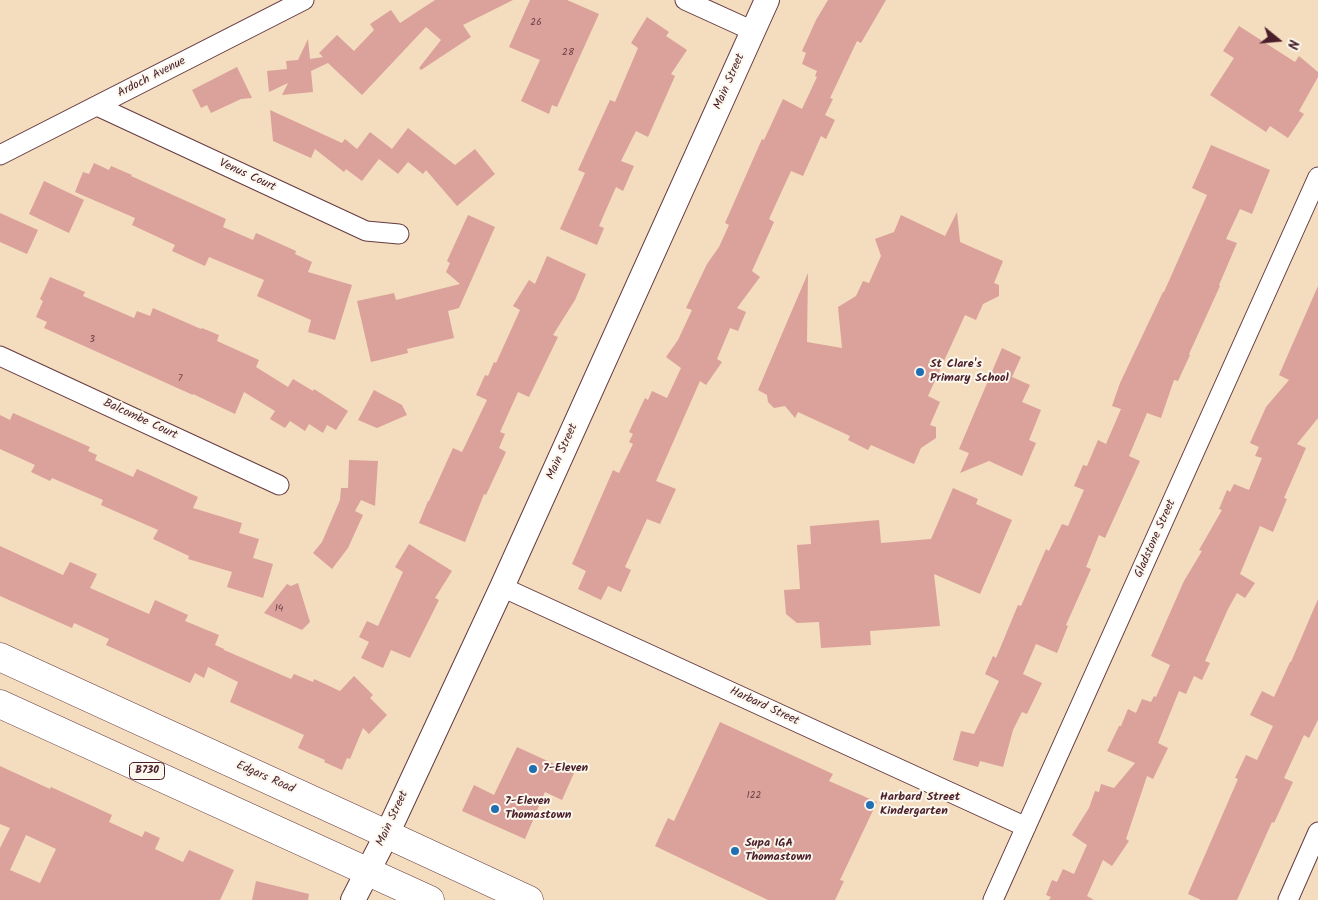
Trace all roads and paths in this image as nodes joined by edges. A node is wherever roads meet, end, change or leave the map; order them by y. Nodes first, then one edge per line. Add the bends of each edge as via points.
1 (304, 0) edge
2 (685, 0) edge
3 (767, 0) edge
4 (753, 31) junction
5 (98, 106) junction
6 (0, 155) edge
7 (1318, 178) edge
8 (399, 234) dead end
9 (0, 356) edge
10 (279, 485) dead end
11 (502, 587) junction
12 (0, 657) edge
13 (0, 704) edge
14 (1026, 827) junction
15 (1318, 832) edge
16 (387, 834) junction
17 (368, 872) junction
18 (353, 900) edge
19 (430, 900) edge
20 (529, 900) edge
21 (993, 900) edge
22 (1288, 900) edge

1 - 5 street, Ardoch Avenue
2 - 4 street
3 - 4 street, Main Street
4 - 11 street, Main Street
5 - 6 street, Ardoch Avenue
5 - 8 street, Venus Court via 366,231
7 - 14 street, Gladstone Street
9 - 10 street, Balcombe Court
11 - 14 street, Harbard Street
11 - 16 street, Main Street
12 - 16 main road, Edgars Road
13 - 17 main road, B730
14 - 21 street, Gladstone Street
15 - 22 street
16 - 17 street, Main Street
16 - 20 main road, Edgars Road
17 - 18 street, Main Street
17 - 19 main road, B730

